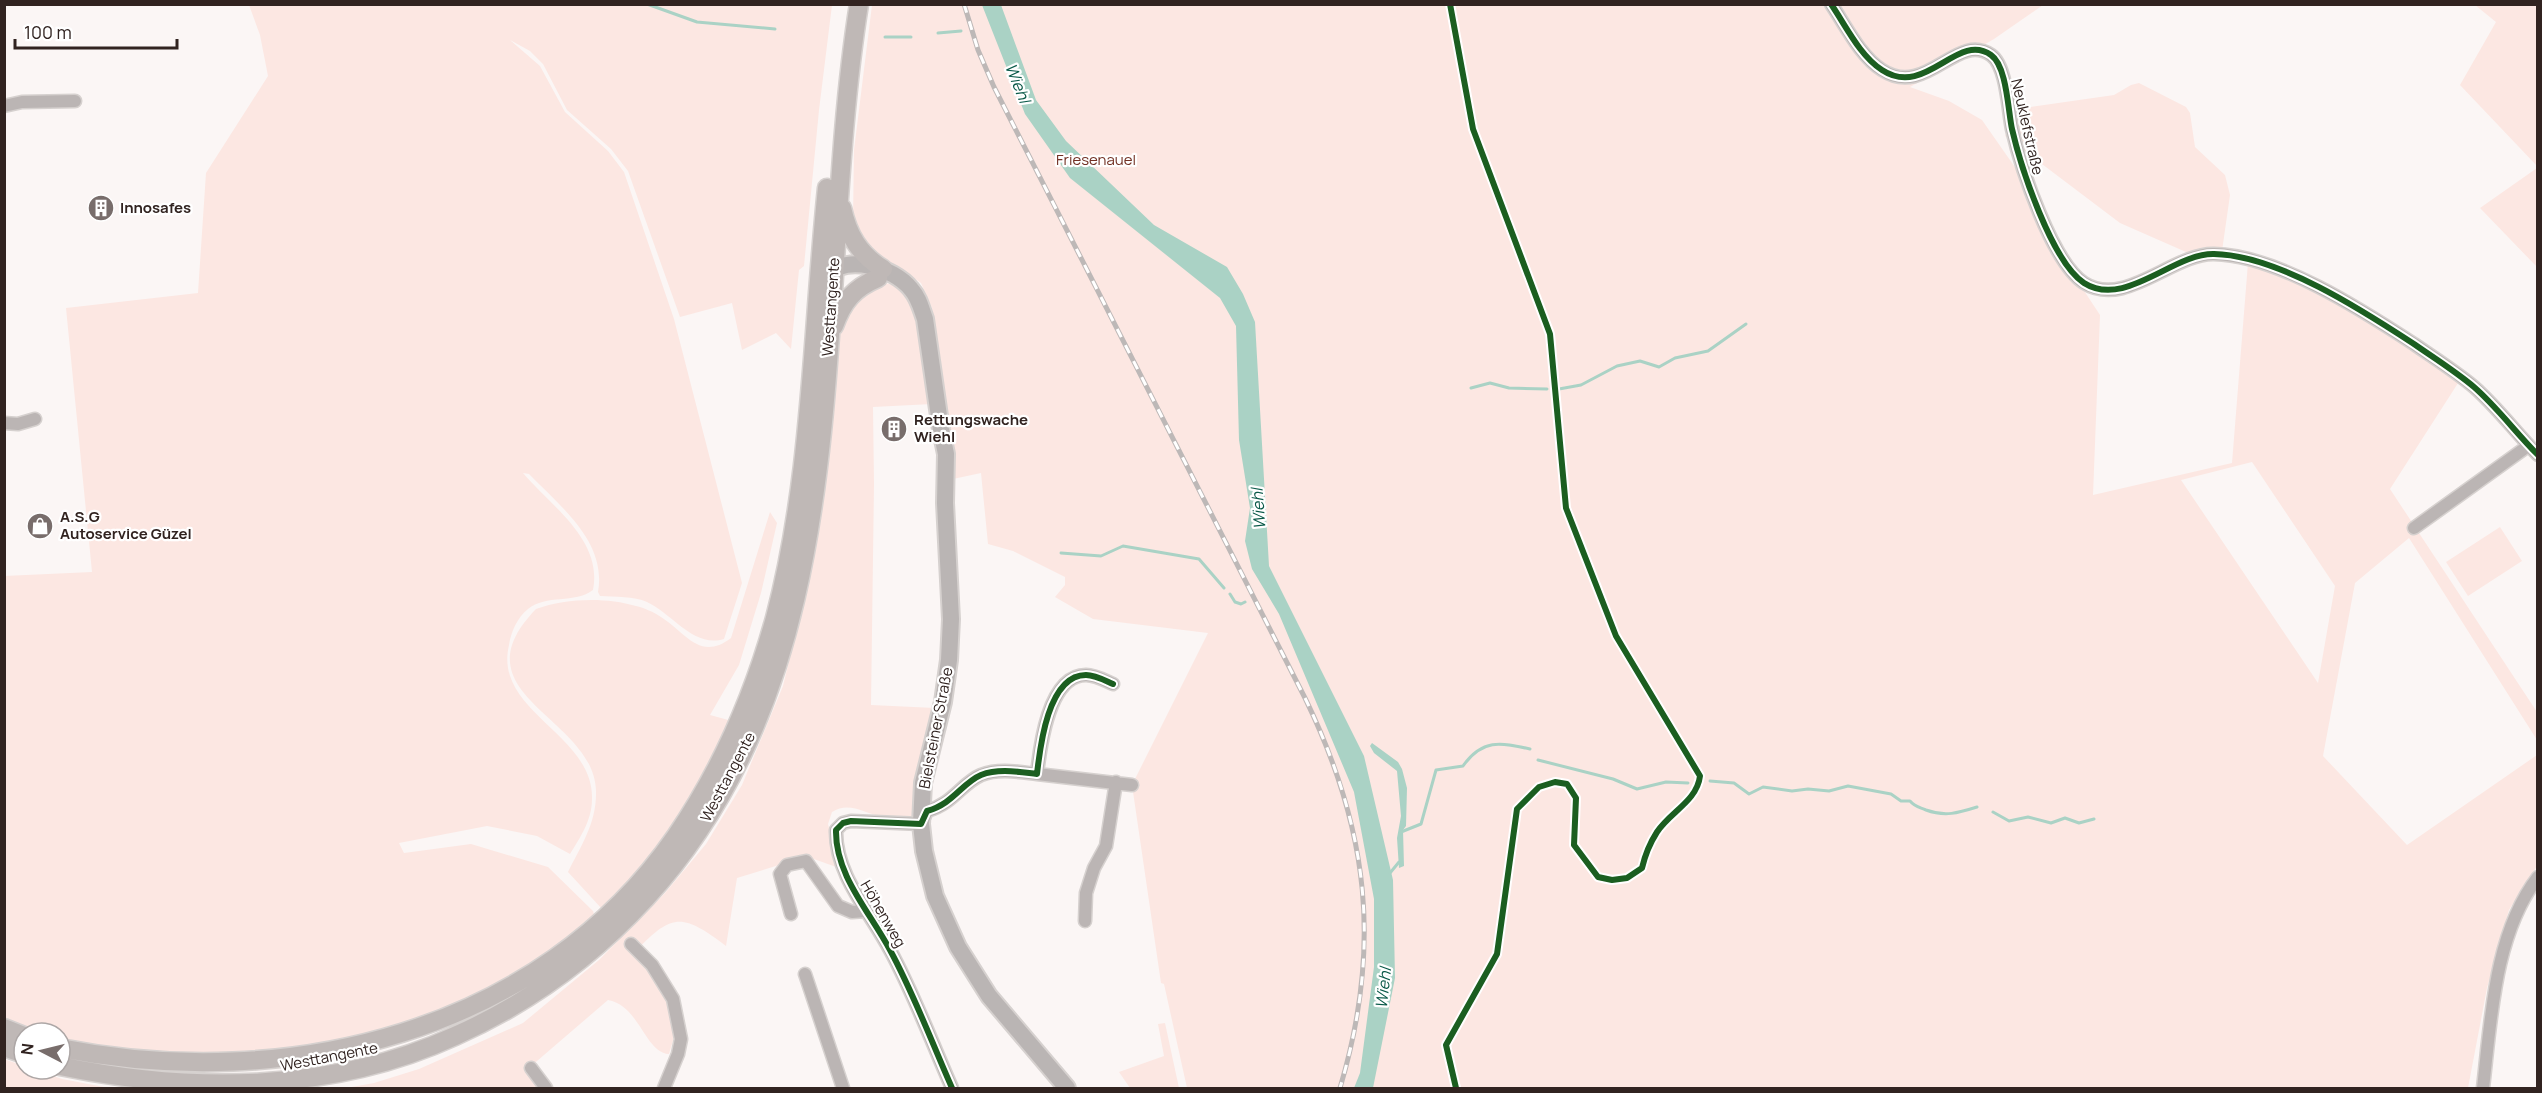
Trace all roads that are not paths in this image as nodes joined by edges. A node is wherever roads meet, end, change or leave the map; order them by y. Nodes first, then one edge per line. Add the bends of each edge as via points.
1 (849, 4) edge
2 (859, 4) edge
3 (1832, 4) edge
4 (75, 101) dead end
5 (4, 106) edge
6 (839, 188) junction
7 (821, 243) junction
8 (834, 269) junction
9 (880, 273) junction
10 (818, 285) junction
11 (829, 341) junction
12 (35, 419) dead end
13 (4, 423) edge
14 (2533, 450) edge
15 (2414, 528) dead end
16 (1113, 684) dead end
17 (1037, 774) junction
18 (1116, 782) junction
19 (1132, 785) dead end
20 (921, 824) junction
21 (2538, 877) edge
22 (866, 911) junction
23 (791, 914) dead end
24 (1085, 921) dead end
25 (631, 944) dead end
26 (805, 974) dead end
27 (72, 1051) edge
28 (531, 1068) dead end
29 (72, 1069) edge
30 (546, 1089) edge
31 (664, 1089) edge
32 (843, 1089) edge
33 (952, 1089) edge
34 (1067, 1089) edge
35 (2483, 1089) edge

1 - 7 main road, Westtangente
2 - 6 main road, Westtangente
3 - 14 street, Neuklefstraße via 1872,62 1890,74 1911,78 1968,50 1994,57 2002,73 2029,190 2072,274 2083,282 2116,289 2197,256 2213,254 2275,268 2343,300 2445,365 2474,387
4 - 5 street
6 - 8 main road, Westtangente
6 - 9 main road via 853,241
7 - 8 main road
7 - 10 main road, Westtangente
8 - 9 main road via 848,265
8 - 10 main road
8 - 11 main road, Westtangente
9 - 11 main road via 850,295
9 - 20 main road, Bielsteiner Straße via 910,286 925,319 941,430 938,453 945,503 951,619 949,660 923,783
10 - 27 main road, Westtangente via 806,437 793,529 782,590 765,649 744,706 706,786 675,837 620,903 577,943 501,995 418,1035 360,1053 279,1068 206,1071 143,1066
11 - 29 main road, Westtangente via 810,525 791,620 770,690 744,752 712,811 658,884 616,928 562,973 494,1017 440,1043 354,1072 264,1087 201,1088 139,1083
12 - 13 street
14 - 15 street
16 - 17 street via 1086,675 1062,686 1041,737
17 - 18 street
17 - 20 street via 999,771 980,775 941,807 927,811
18 - 19 street
18 - 24 street via 1106,846 1086,893
20 - 22 street, Höhenweg via 851,821 836,830 844,870
20 - 34 main road, Bielsteiner Straße via 935,896 958,947 989,996
21 - 35 street via 2514,919 2494,988
22 - 23 street, Höhenweg via 852,912 838,906 806,861 787,865 780,874
22 - 33 street, Höhenweg via 890,950
25 - 31 street via 652,965 673,999 681,1039
26 - 32 street
28 - 30 street

